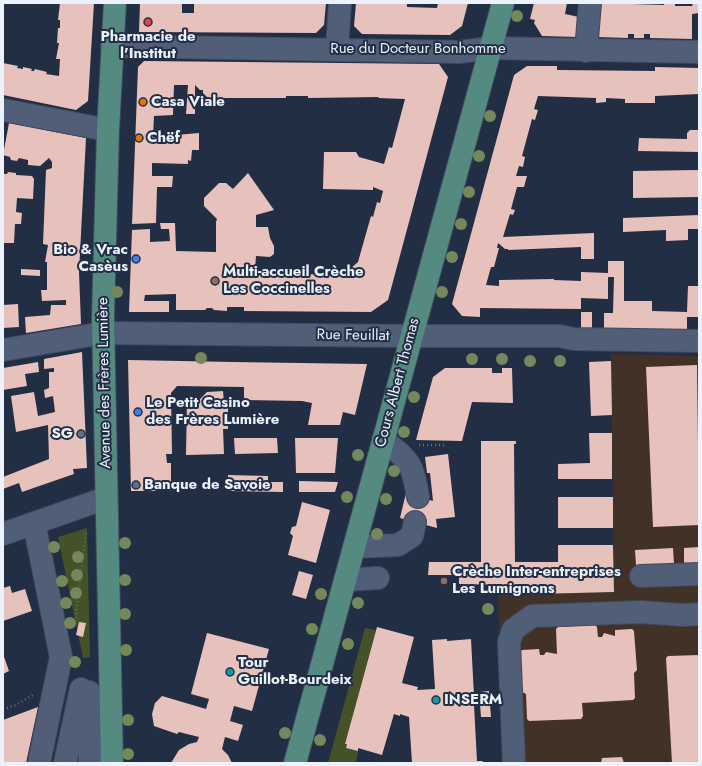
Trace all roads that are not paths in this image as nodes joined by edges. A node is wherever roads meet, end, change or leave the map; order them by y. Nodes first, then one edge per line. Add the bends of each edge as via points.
1 (114, 3) edge
2 (340, 3) edge
3 (503, 3) edge
4 (590, 3) edge
5 (112, 46) junction
6 (491, 48) junction
7 (699, 48) edge
8 (337, 49) junction
9 (586, 51) junction
10 (699, 52) edge
11 (3, 110) edge
12 (108, 130) junction
13 (103, 333) junction
14 (411, 336) junction
15 (699, 341) edge
16 (3, 350) edge
17 (383, 440) junction
18 (418, 497) dead end
19 (106, 498) junction
20 (415, 522) dead end
21 (34, 523) junction
22 (3, 534) edge
23 (354, 547) junction
24 (699, 574) edge
25 (641, 576) dead end
26 (378, 578) dead end
27 (345, 580) junction
28 (699, 614) edge
29 (90, 740) junction
30 (66, 756) edge
31 (39, 763) edge
32 (90, 763) edge
33 (112, 763) edge
34 (295, 763) edge
35 (514, 763) edge

1 - 5 main road, Avenue des Frères Lumière
2 - 8 street
3 - 6 main road, Cours Albert Thomas
4 - 9 street
5 - 8 street, Rue du Docteur Bonhomme
5 - 12 main road, Avenue des Frères Lumière
6 - 8 street, Rue du Docteur Bonhomme via 459,52
6 - 9 street, Rue du Docteur Bonhomme
6 - 14 main road, Cours Albert Thomas
7 - 10 street
9 - 10 street, Rue du Docteur Bonhomme
11 - 12 street
12 - 13 main road, Avenue des Frères Lumière
13 - 14 street, Rue Feuillat
13 - 16 street, Rue Feuillat
13 - 19 main road, Avenue des Frères Lumière
14 - 15 street, Rue Feuillat via 559,336 574,339
14 - 17 main road, Cours Albert Thomas
17 - 18 street via 405,458 413,469
17 - 23 main road, Cours Albert Thomas
19 - 21 street
19 - 33 main road, Avenue des Frères Lumière
20 - 23 street via 412,536 398,545
21 - 22 street
21 - 31 street via 61,657
23 - 27 main road, Cours Albert Thomas
24 - 25 street
26 - 27 street
27 - 34 main road, Cours Albert Thomas
28 - 35 street via 640,612 532,616 513,630 509,642
29 - 30 street
29 - 30 street via 85,689
29 - 32 street

